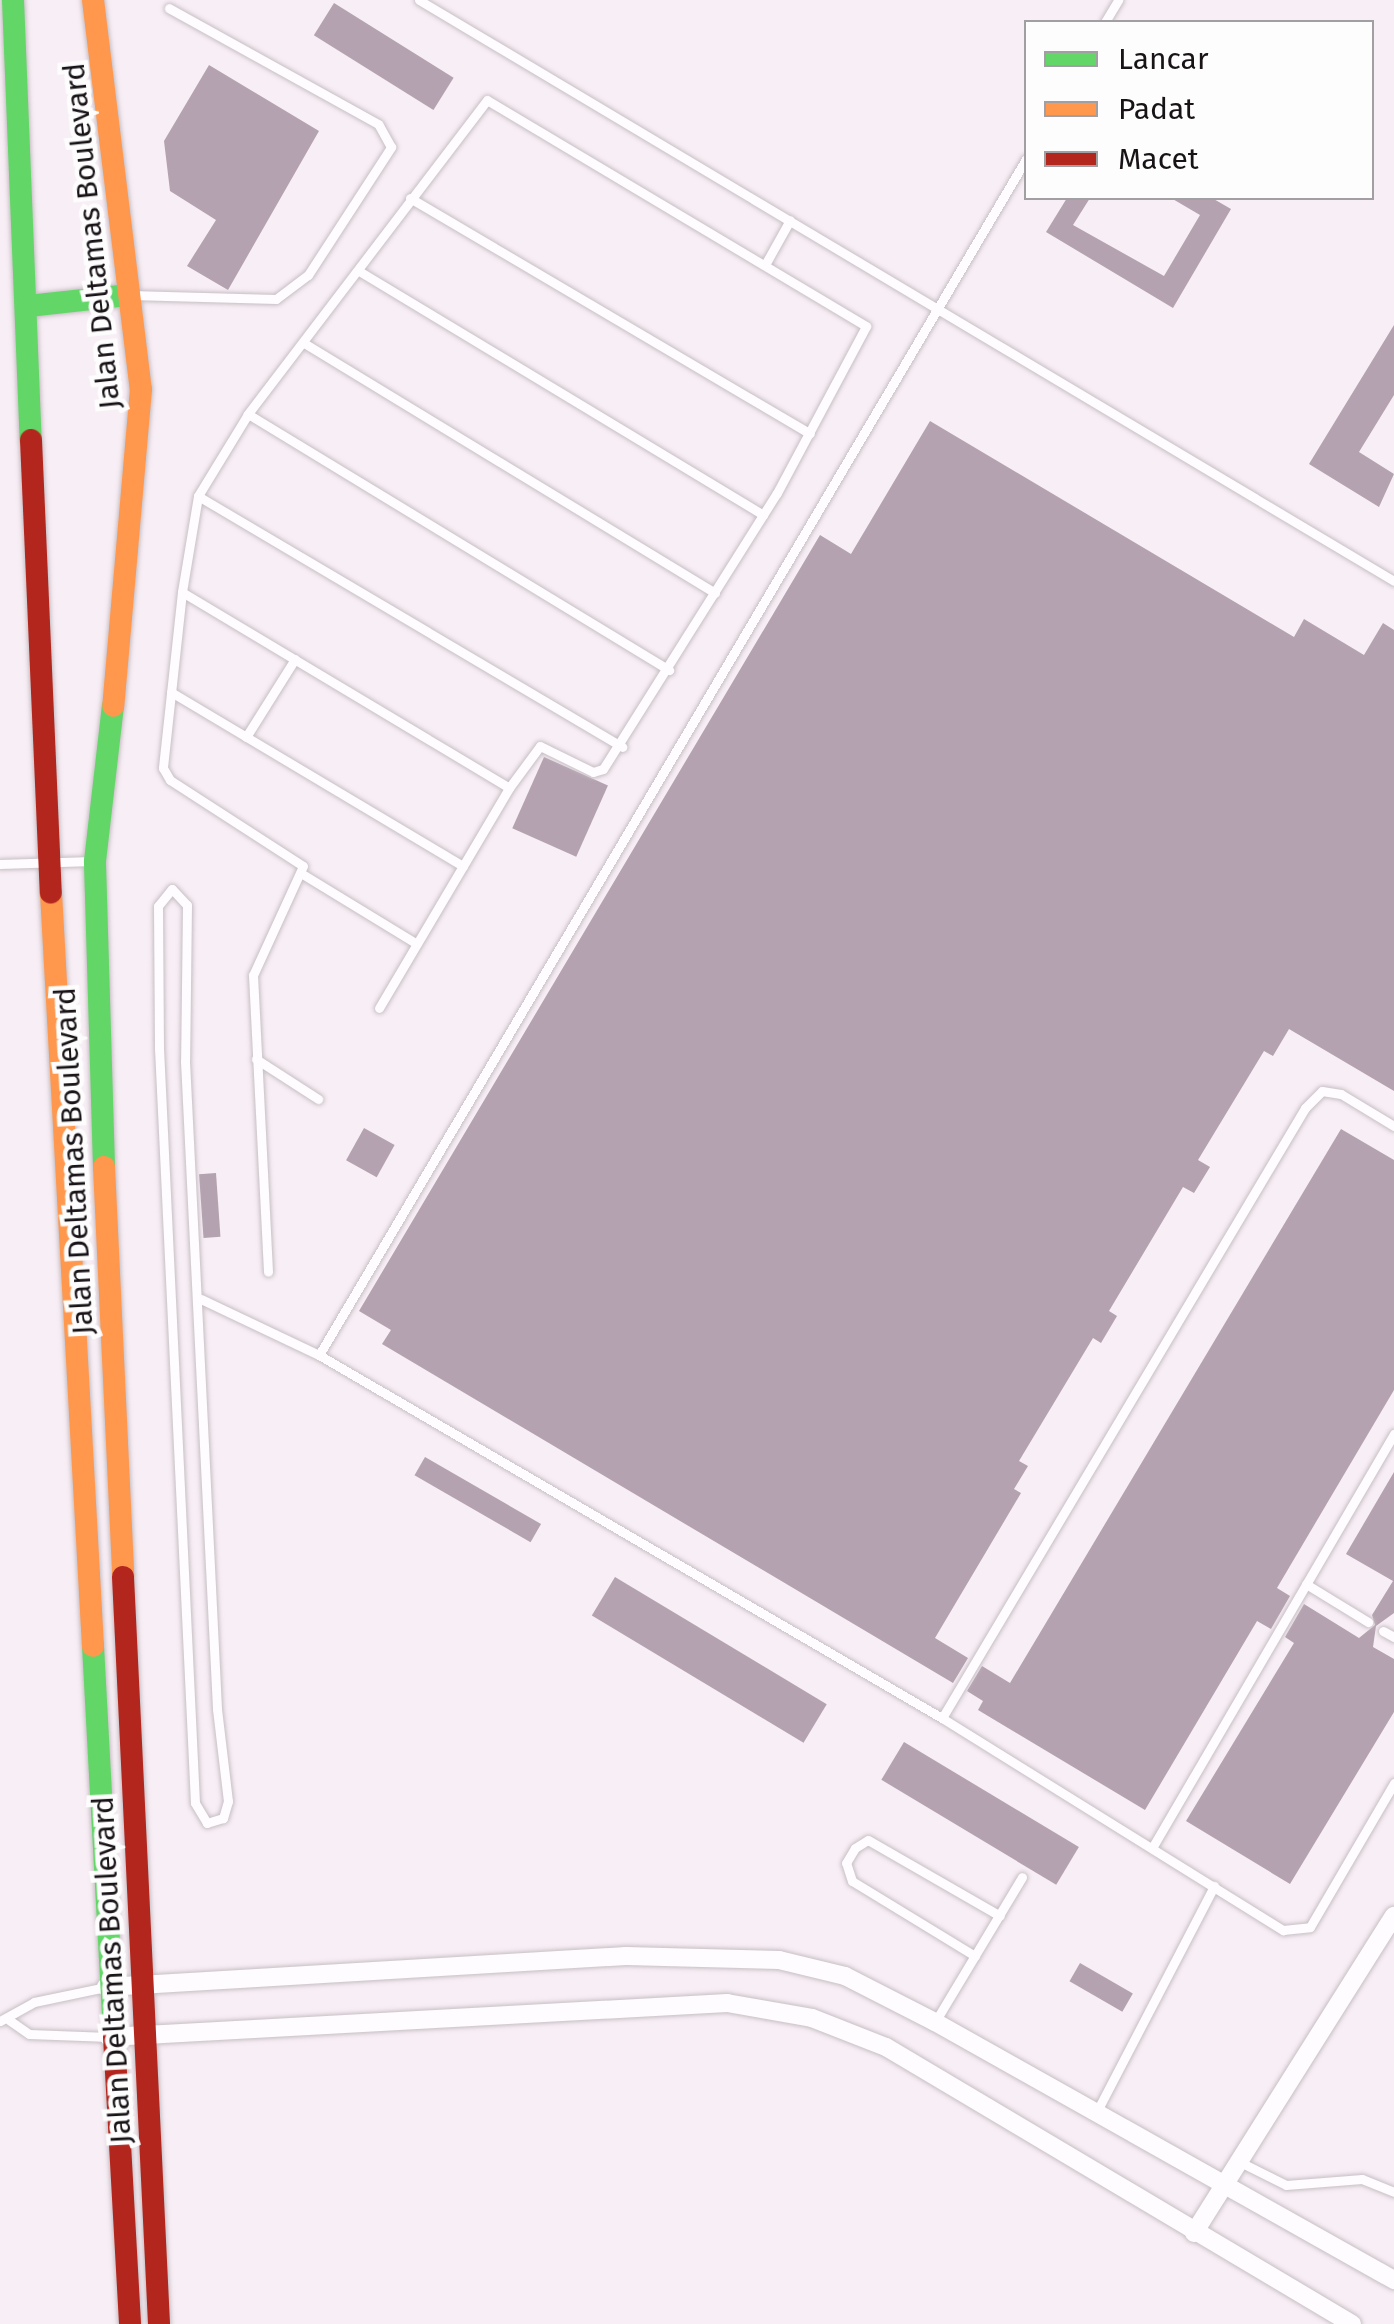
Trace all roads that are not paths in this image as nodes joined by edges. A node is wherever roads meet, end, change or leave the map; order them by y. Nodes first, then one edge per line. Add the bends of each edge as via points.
1 (13, 0) edge
2 (93, 0) edge
3 (418, 0) edge
4 (437, 5) edge
5 (169, 8) dead end
6 (1024, 162) edge
7 (410, 198) junction
8 (790, 220) junction
9 (766, 262) junction
10 (359, 271) junction
11 (127, 295) junction
12 (28, 306) junction
13 (940, 308) junction
14 (304, 343) junction
15 (248, 414) junction
16 (810, 434) junction
17 (198, 496) junction
18 (764, 514) junction
19 (1394, 581) edge
20 (182, 592) junction
21 (715, 594) junction
22 (296, 660) junction
23 (668, 670) junction
24 (171, 692) junction
25 (246, 737) junction
26 (622, 746) junction
27 (509, 788) junction
28 (49, 860) junction
29 (95, 861) junction
30 (0, 864) edge
31 (463, 866) junction
32 (304, 875) junction
33 (417, 944) junction
34 (379, 1008) dead end
35 (256, 1058) junction
36 (318, 1098) dead end
37 (1394, 1126) edge
38 (268, 1272) dead end
39 (200, 1299) junction
40 (319, 1355) junction
41 (1394, 1434) edge
42 (1306, 1584) junction
43 (1368, 1622) dead end
44 (1383, 1631) dead end
45 (1394, 1638) edge
46 (942, 1718) junction
47 (1394, 1783) edge
48 (1152, 1848) junction
49 (1022, 1877) dead end
50 (1214, 1886) junction
51 (1000, 1916) junction
52 (1394, 1916) edge
53 (974, 1956) junction
54 (143, 1983) junction
55 (106, 1987) junction
56 (5, 2021) edge
57 (936, 2022) junction
58 (147, 2034) junction
59 (109, 2037) junction
60 (1096, 2113) junction
61 (1240, 2162) junction
62 (1225, 2180) junction
63 (1394, 2192) edge
64 (1194, 2233) junction
65 (1394, 2280) edge
66 (130, 2324) edge
67 (159, 2324) edge
68 (1352, 2324) edge

1 - 12 street
2 - 11 street, Jalan Deltamas Boulevard via 106,60
3 - 4 lane
4 - 8 lane
5 - 11 lane via 378,124 392,147 308,275 276,299
6 - 13 lane
7 - 9 lane via 478,105 500,102
7 - 10 lane
7 - 16 lane
8 - 9 lane
8 - 13 lane
9 - 16 lane via 866,326
10 - 14 lane
10 - 18 lane
11 - 12 street
11 - 29 street, Jalan Deltamas Boulevard via 141,389 135,524
12 - 28 street
13 - 19 lane
13 - 40 lane
14 - 15 lane
14 - 21 lane
15 - 17 lane
15 - 23 lane
16 - 18 lane
17 - 20 lane
17 - 26 lane
18 - 21 lane
20 - 22 lane
20 - 24 lane
21 - 23 lane
22 - 25 lane
22 - 27 lane
23 - 26 lane
24 - 25 lane
24 - 32 lane via 166,776 286,850
25 - 31 lane
26 - 27 lane via 593,772 537,747
27 - 31 lane
28 - 29 lane
28 - 30 lane
28 - 55 street
29 - 54 street, Jalan Deltamas Boulevard
31 - 33 lane
32 - 33 lane
32 - 35 lane via 254,968
33 - 34 lane
35 - 36 lane
35 - 38 lane
37 - 46 lane via 1341,1094 1322,1091 1305,1108
39 - 39 lane via 216,1710 228,1801 222,1818 207,1823 195,1804 159,1050 158,906 172,889 188,905 185,1061
39 - 40 lane
40 - 46 lane
41 - 42 lane
42 - 43 lane
42 - 48 lane
44 - 45 lane
46 - 48 lane
47 - 50 lane via 1303,1933 1268,1922
48 - 50 lane
49 - 51 lane
50 - 60 lane
51 - 53 lane
51 - 53 lane via 868,1840 855,1848 846,1863 852,1881
52 - 61 street
53 - 57 lane
54 - 55 street
54 - 57 street via 700,1953 845,1976
54 - 58 street, Jalan Deltamas Boulevard
55 - 56 lane via 34,2002
55 - 59 street
56 - 59 lane via 29,2034
57 - 60 street
58 - 59 street
58 - 64 street via 726,2003 812,2018 886,2047
58 - 67 street, Jalan Deltamas Boulevard
59 - 66 street
60 - 62 street
61 - 62 street
61 - 63 lane via 1286,2185 1362,2179
62 - 64 street
62 - 65 street
64 - 68 street

